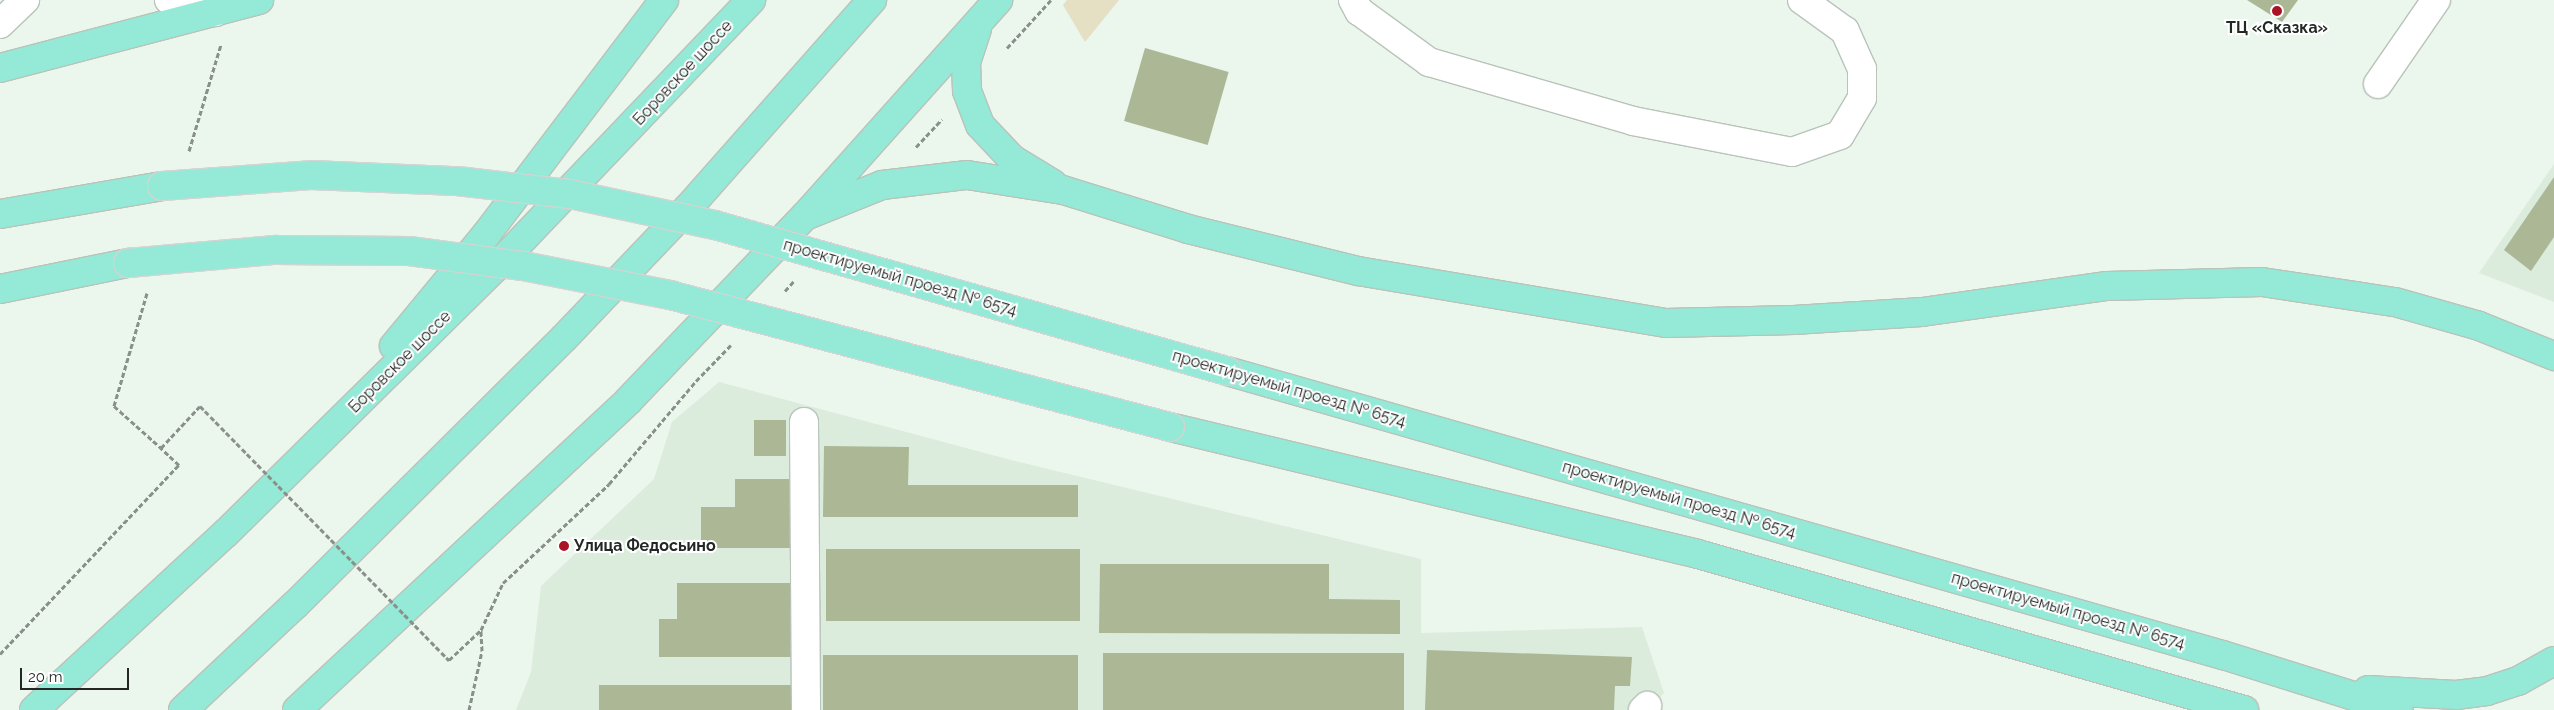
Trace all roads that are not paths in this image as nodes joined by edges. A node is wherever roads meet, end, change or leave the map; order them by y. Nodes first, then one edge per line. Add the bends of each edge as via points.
1 (25, 0) edge
2 (169, 0) edge
3 (259, 0) edge
4 (664, 0) edge
5 (750, 0) edge
6 (872, 0) edge
7 (998, 0) edge
8 (1353, 0) edge
9 (1802, 0) edge
10 (2436, 0) edge
11 (215, 12) junction
12 (980, 20) junction
13 (0, 24) edge
14 (0, 68) edge
15 (2378, 84) dead end
16 (1063, 190) junction
17 (0, 214) edge
18 (806, 216) junction
19 (0, 289) edge
20 (2552, 356) edge
21 (804, 422) dead end
22 (226, 533) junction
23 (2554, 661) edge
24 (2147, 682) junction
25 (2328, 688) junction
26 (34, 710) edge
27 (183, 710) edge
28 (297, 710) edge
29 (806, 710) edge
30 (2196, 710) edge
31 (2244, 710) edge
32 (2399, 710) edge

1 - 13 street
2 - 11 street
3 - 11 main road
4 - 22 main road via 485,236 404,335
5 - 22 main road, Боровское шоссе via 495,268
6 - 27 main road via 688,208 564,338 295,605
7 - 12 main road
8 - 9 street via 1359,12 1429,62 1632,121 1792,152 1840,135 1862,98 1862,70 1845,31
10 - 15 street
11 - 14 main road
12 - 16 main road via 966,62 967,91 980,125 1012,159
12 - 18 main road
16 - 18 main road via 967,175 882,185
16 - 20 main road via 1188,229 1358,270 1666,323 1922,312 2107,286 2262,282 2395,302 2479,326
17 - 25 main road, проектируемый проезд № 6574, bridge via 162,186 310,174 457,181 570,194 716,225
18 - 28 main road via 600,428
19 - 24 main road, bridge via 128,263 275,250 409,251 523,266 670,296 1170,426 1698,554
21 - 29 street
22 - 26 main road, Боровское шоссе
23 - 25 main road via 2518,681 2456,695
24 - 30 main road
24 - 31 main road
25 - 32 main road, проектируемый проезд № 6574

